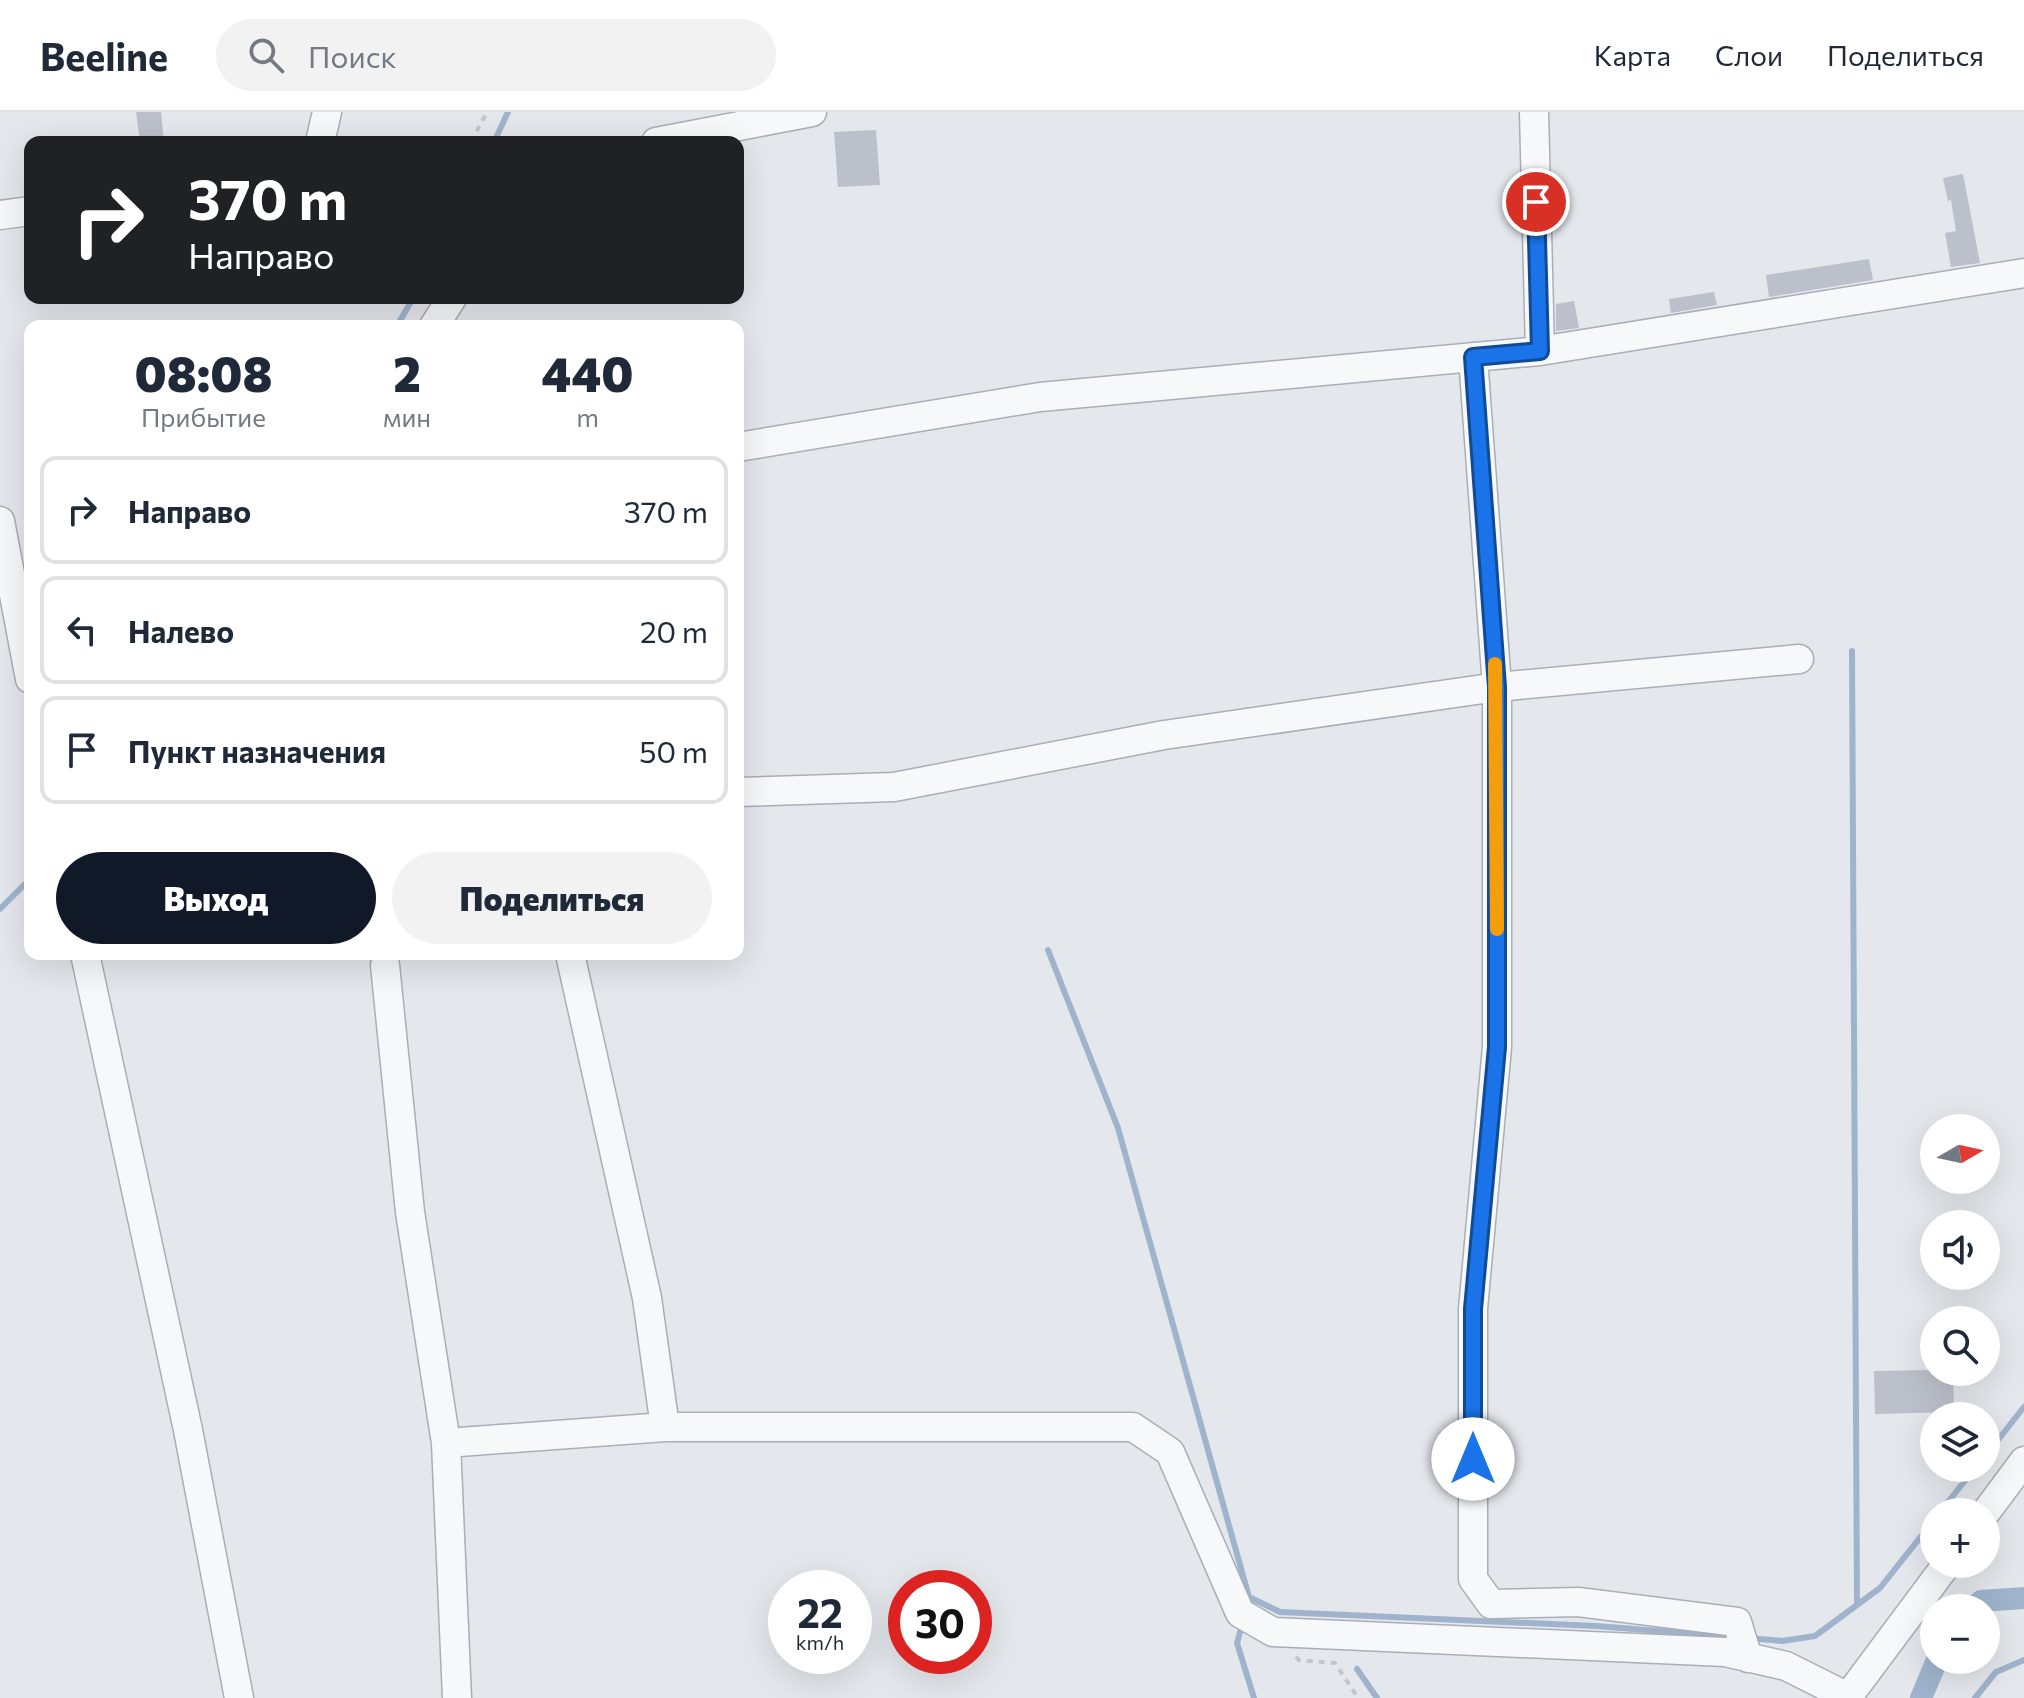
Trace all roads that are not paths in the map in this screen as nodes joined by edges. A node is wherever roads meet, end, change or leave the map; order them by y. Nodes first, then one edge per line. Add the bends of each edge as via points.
1 (327, 112) edge
2 (812, 112) edge
3 (1534, 112) edge
4 (321, 136) edge
5 (687, 136) edge
6 (24, 212) edge
7 (0, 215) edge
8 (2024, 273) edge
9 (1540, 351) junction
10 (1473, 357) junction
11 (744, 446) edge
12 (0, 521) edge
13 (24, 647) edge
14 (1799, 659) dead end
15 (1497, 687) junction
16 (744, 792) edge
17 (86, 960) edge
18 (571, 960) edge
19 (385, 965) dead end
20 (665, 1427) junction
21 (446, 1443) junction
22 (2024, 1461) edge
23 (1996, 1498) edge
24 (1937, 1578) edge
25 (1748, 1658) junction
26 (239, 1698) edge
27 (457, 1698) edge
28 (1847, 1698) edge

1 - 4 street
2 - 5 street
3 - 9 street
6 - 7 street
8 - 9 street
9 - 10 street
10 - 11 street via 1040,397
10 - 15 street
12 - 13 street
14 - 15 street
15 - 16 street via 1164,735 894,787
15 - 25 street via 1497,1047 1473,1309 1473,1579 1491,1604 1578,1602 1737,1622
17 - 26 street via 188,1430
18 - 20 street via 647,1298
19 - 21 street via 410,1212
20 - 21 street
20 - 25 street via 1133,1427 1170,1452 1240,1613 1273,1632 1725,1652
21 - 27 street
22 - 23 street
24 - 28 street
25 - 28 street via 1786,1666

